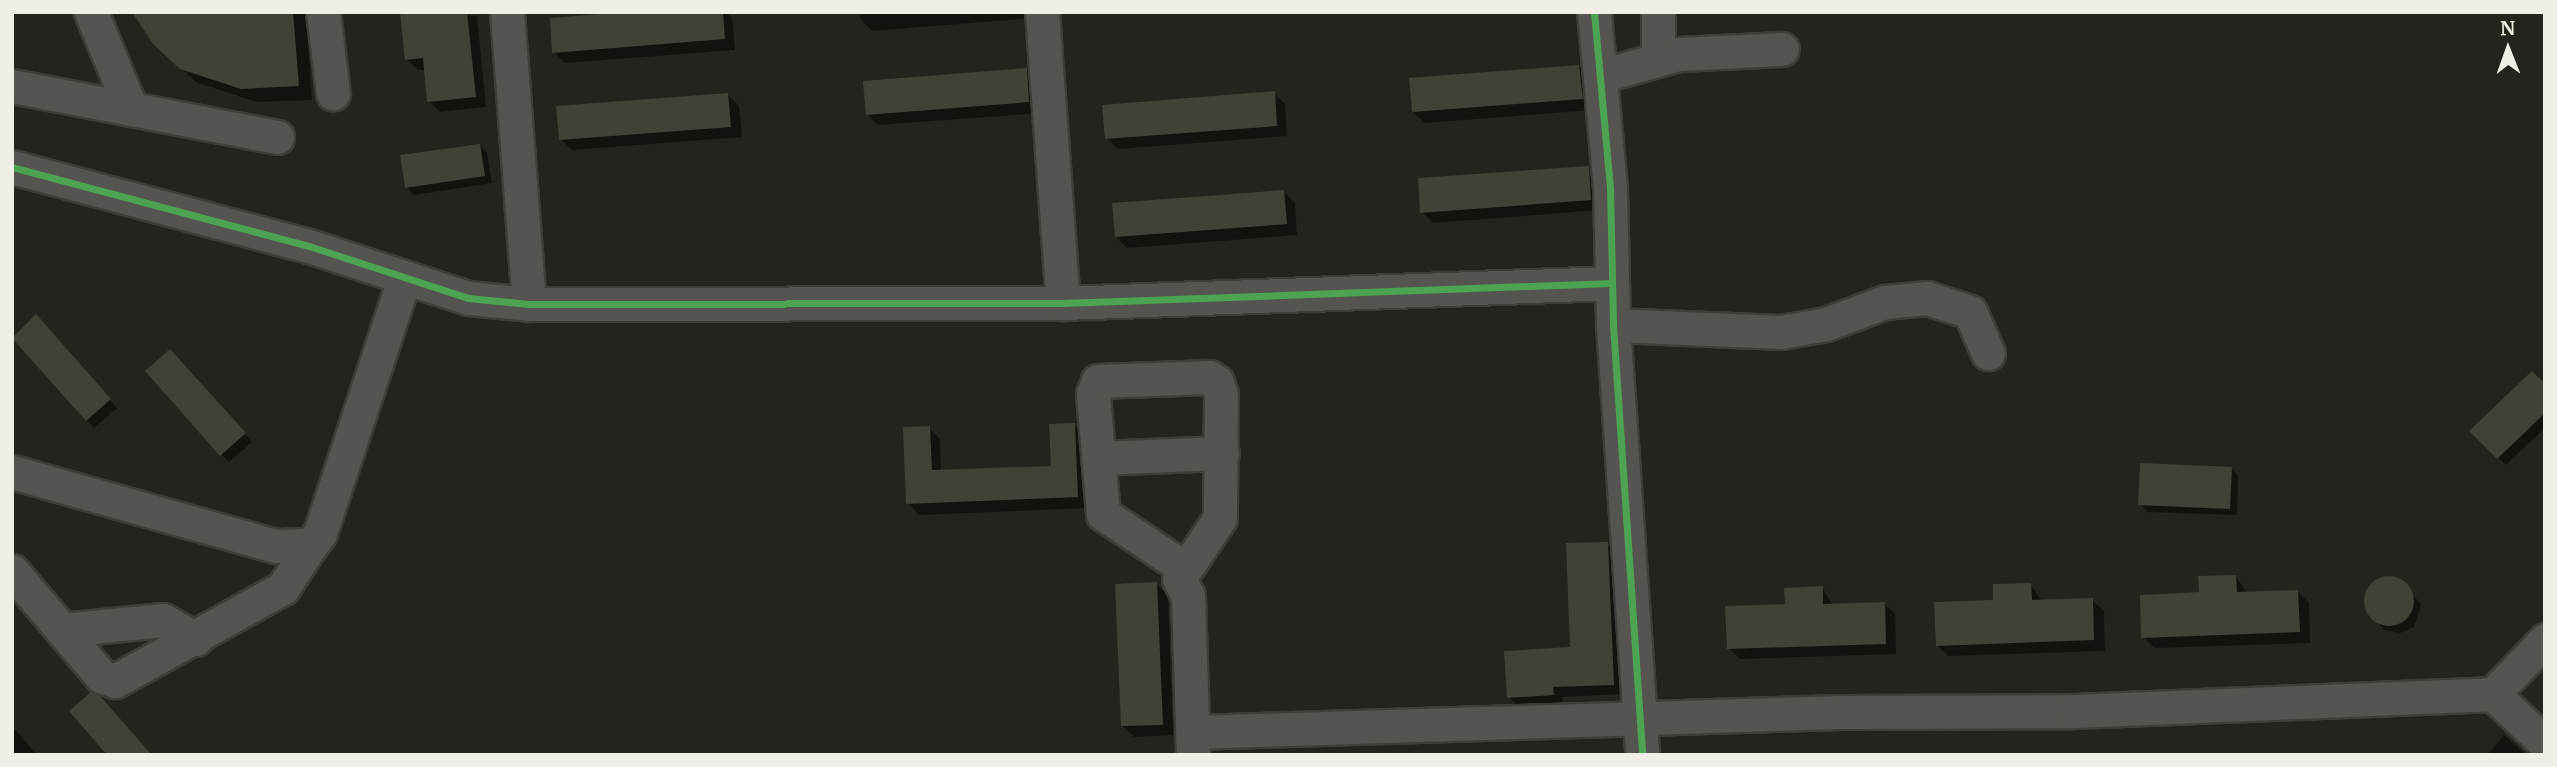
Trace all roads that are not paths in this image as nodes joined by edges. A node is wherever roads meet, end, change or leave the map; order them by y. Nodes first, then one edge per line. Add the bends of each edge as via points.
1 (91, 12) edge
2 (323, 12) edge
3 (506, 12) edge
4 (1042, 12) edge
5 (1594, 12) edge
6 (1658, 12) edge
7 (1782, 49) dead end
8 (1658, 58) junction
9 (1600, 76) junction
10 (12, 86) edge
11 (333, 93) dead end
12 (131, 109) junction
13 (277, 137) dead end
14 (12, 167) edge
15 (404, 279) junction
16 (1612, 283) junction
17 (1063, 303) junction
18 (529, 304) junction
19 (1613, 325) junction
20 (1988, 353) dead end
21 (1222, 453) junction
22 (1098, 457) junction
23 (12, 472) edge
24 (311, 545) junction
25 (1183, 567) junction
26 (12, 570) edge
27 (62, 630) junction
28 (196, 639) junction
29 (2545, 640) edge
30 (2493, 694) junction
31 (1642, 718) junction
32 (2545, 743) edge
33 (1193, 744) edge
34 (1642, 755) edge

1 - 12 street
2 - 11 street
3 - 18 street
4 - 17 street
5 - 9 street
6 - 8 street
7 - 8 street
8 - 9 street
9 - 16 street
10 - 12 street
12 - 13 street
14 - 15 street via 309,246
15 - 18 street via 468,299
15 - 24 street via 320,533
16 - 17 street
16 - 19 street
17 - 18 street
19 - 20 street via 1781,332 1826,324 1885,302 1927,298 1970,312
19 - 31 street
21 - 22 street
21 - 22 street via 1217,383 1209,377 1098,381 1094,386
21 - 25 street via 1220,519
22 - 25 street via 1103,514
23 - 24 street via 276,546
24 - 28 street via 283,588
25 - 33 street via 1179,579 1188,596
26 - 27 street
27 - 28 street via 163,620
27 - 28 street via 101,676 114,681
29 - 30 street
30 - 31 street via 2072,711
30 - 32 street
31 - 33 street
31 - 34 street

